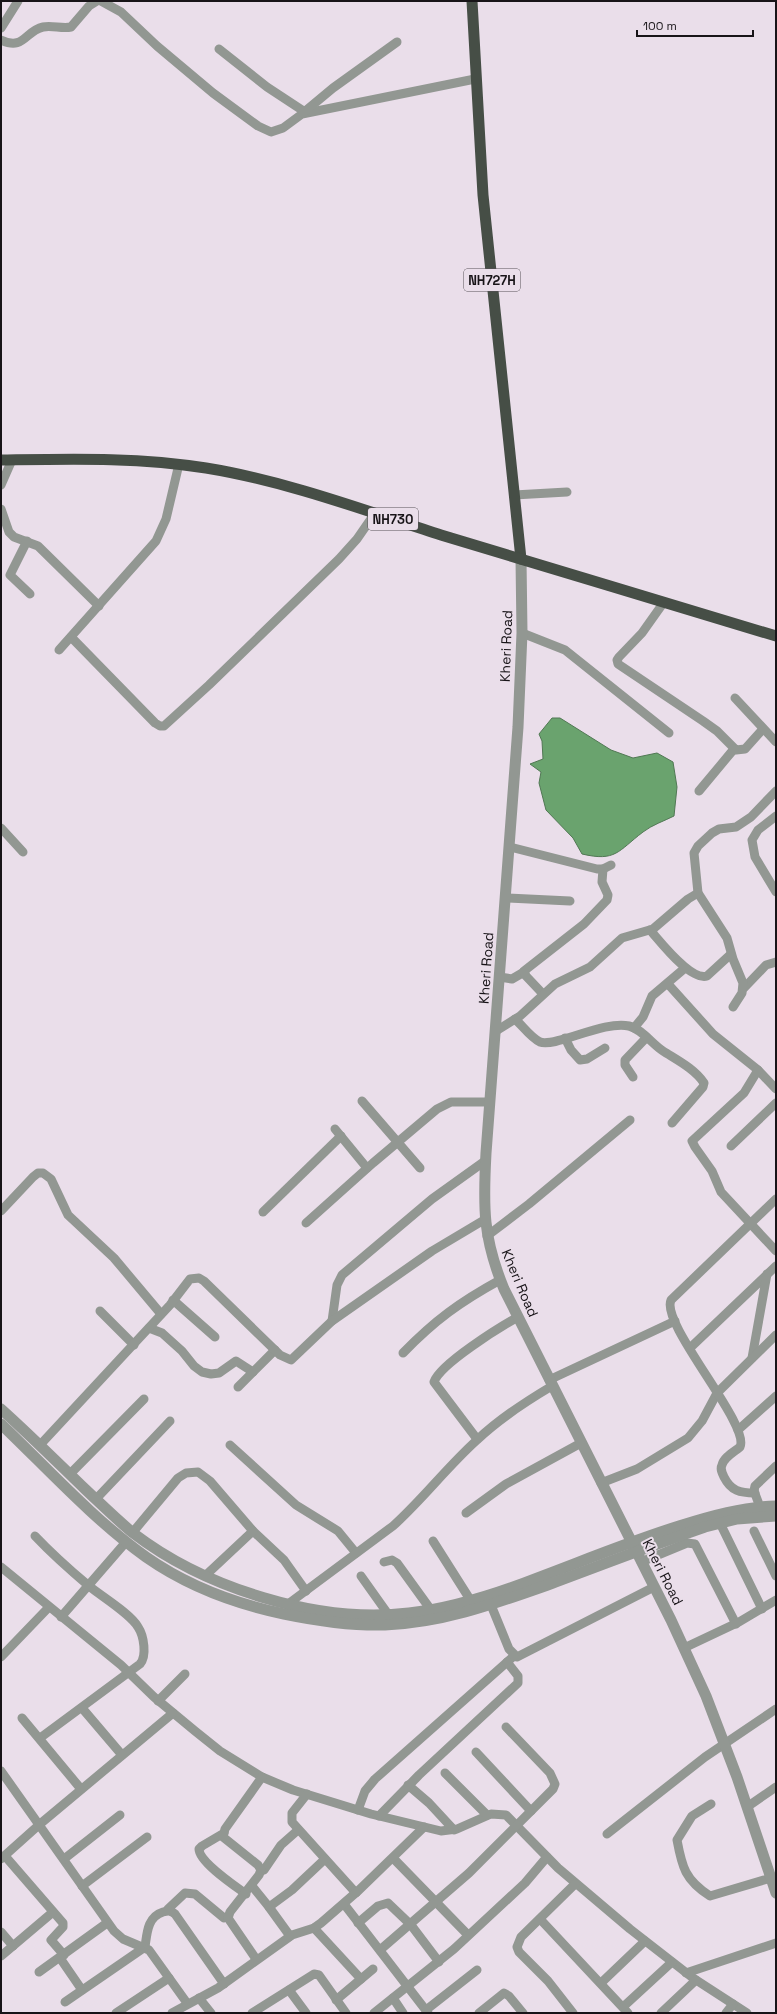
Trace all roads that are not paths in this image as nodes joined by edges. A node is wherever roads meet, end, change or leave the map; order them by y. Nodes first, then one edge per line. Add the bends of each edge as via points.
1 (18, 1) edge
2 (97, 1) edge
3 (101, 1) edge
4 (472, 1) edge
5 (1, 28) edge
6 (1, 40) edge
7 (397, 42) dead end
8 (219, 48) dead end
9 (475, 79) junction
10 (304, 113) junction
11 (7, 460) edge
12 (180, 464) junction
13 (1, 486) edge
14 (567, 492) dead end
15 (514, 495) junction
16 (1, 509) edge
17 (375, 514) junction
18 (27, 541) junction
19 (521, 559) junction
20 (30, 594) dead end
21 (664, 602) junction
22 (99, 606) junction
23 (522, 633) junction
24 (776, 636) edge
25 (71, 637) junction
26 (59, 650) dead end
27 (735, 698) dead end
28 (763, 729) junction
29 (670, 733) dead end
30 (776, 742) edge
31 (734, 749) junction
32 (699, 791) dead end
33 (776, 791) edge
34 (776, 816) edge
35 (1, 828) edge
36 (510, 847) junction
37 (23, 852) dead end
38 (776, 892) edge
39 (698, 893) junction
40 (506, 898) junction
41 (570, 902) dead end
42 (650, 930) junction
43 (731, 954) junction
44 (776, 962) edge
45 (685, 968) junction
46 (524, 972) junction
47 (500, 977) junction
48 (668, 984) junction
49 (744, 988) junction
50 (543, 994) junction
51 (733, 1007) dead end
52 (515, 1019) junction
53 (634, 1028) junction
54 (496, 1031) junction
55 (565, 1038) junction
56 (646, 1038) junction
57 (605, 1048) dead end
58 (758, 1070) junction
59 (633, 1077) dead end
60 (776, 1089) edge
61 (362, 1101) dead end
62 (490, 1102) junction
63 (776, 1103) edge
64 (630, 1120) dead end
65 (672, 1123) dead end
66 (397, 1142) junction
67 (731, 1146) dead end
68 (485, 1161) junction
69 (367, 1168) junction
70 (420, 1168) dead end
71 (776, 1199) edge
72 (1, 1211) edge
73 (263, 1212) dead end
74 (484, 1220) junction
75 (306, 1223) dead end
76 (751, 1224) junction
77 (487, 1236) junction
78 (776, 1251) edge
79 (776, 1266) edge
80 (767, 1274) junction
81 (500, 1280) junction
82 (173, 1300) junction
83 (100, 1311) dead end
84 (161, 1314) junction
85 (518, 1317) junction
86 (332, 1321) junction
87 (675, 1321) junction
88 (149, 1328) junction
89 (776, 1335) edge
90 (214, 1337) dead end
91 (134, 1344) junction
92 (690, 1348) junction
93 (275, 1350) junction
94 (403, 1353) dead end
95 (752, 1358) junction
96 (253, 1372) junction
97 (550, 1383) junction
98 (238, 1387) dead end
99 (716, 1393) junction
100 (776, 1396) edge
101 (144, 1399) dead end
102 (1, 1409) edge
103 (170, 1421) dead end
104 (1, 1424) edge
105 (738, 1430) junction
106 (477, 1439) junction
107 (581, 1443) junction
108 (40, 1445) junction
109 (230, 1445) dead end
110 (776, 1466) edge
111 (70, 1474) junction
112 (602, 1483) junction
113 (755, 1493) junction
114 (96, 1499) junction
115 (776, 1506) edge
116 (760, 1507) junction
117 (466, 1513) dead end
118 (776, 1516) edge
119 (720, 1523) junction
120 (253, 1531) junction
121 (754, 1531) dead end
122 (133, 1532) junction
123 (35, 1536) dead end
124 (433, 1541) dead end
125 (126, 1542) junction
126 (635, 1550) junction
127 (356, 1553) junction
128 (384, 1562) dead end
129 (1, 1567) edge
130 (206, 1575) junction
131 (361, 1576) dead end
132 (776, 1576) edge
133 (88, 1585) junction
134 (654, 1587) junction
135 (306, 1591) junction
136 (776, 1600) edge
137 (471, 1601) junction
138 (288, 1604) junction
139 (491, 1605) junction
140 (49, 1607) junction
141 (762, 1608) junction
142 (431, 1610) junction
143 (388, 1614) junction
144 (61, 1617) junction
145 (736, 1624) junction
146 (684, 1648) junction
147 (1, 1657) edge
148 (511, 1659) junction
149 (128, 1673) junction
150 (185, 1674) dead end
151 (158, 1701) junction
152 (82, 1708) junction
153 (776, 1709) edge
154 (174, 1713) junction
155 (22, 1718) dead end
156 (506, 1727) dead end
157 (40, 1738) junction
158 (723, 1743) junction
159 (476, 1752) dead end
160 (122, 1755) junction
161 (1, 1771) edge
162 (445, 1773) dead end
163 (262, 1777) junction
164 (408, 1785) junction
165 (776, 1787) edge
166 (81, 1789) junction
167 (307, 1794) junction
168 (712, 1804) dead end
169 (747, 1807) junction
170 (358, 1810) junction
171 (531, 1811) junction
172 (120, 1815) dead end
173 (486, 1815) junction
174 (379, 1816) junction
175 (40, 1824) junction
176 (517, 1825) junction
177 (424, 1827) junction
178 (298, 1830) junction
179 (454, 1830) junction
180 (224, 1833) junction
181 (607, 1834) dead end
182 (147, 1838) dead end
183 (547, 1857) junction
184 (3, 1858) edge
185 (393, 1858) junction
186 (64, 1859) junction
187 (325, 1859) junction
188 (264, 1870) dead end
189 (771, 1878) junction
190 (576, 1884) junction
191 (82, 1886) junction
192 (252, 1886) junction
193 (356, 1893) junction
194 (776, 1893) edge
195 (246, 1894) junction
196 (438, 1902) junction
197 (344, 1904) junction
198 (269, 1907) junction
199 (53, 1912) junction
200 (172, 1912) junction
201 (224, 1918) dead end
202 (540, 1919) junction
203 (107, 1923) junction
204 (358, 1923) junction
205 (411, 1925) junction
206 (314, 1928) junction
207 (1, 1932) edge
208 (468, 1935) junction
209 (290, 1936) junction
210 (645, 1941) junction
211 (776, 1943) edge
212 (13, 1946) junction
213 (145, 1947) junction
214 (380, 1950) junction
215 (1, 1956) edge
216 (62, 1956) junction
217 (256, 1960) junction
218 (439, 1962) junction
219 (672, 1962) junction
220 (373, 1969) dead end
221 (477, 1970) dead end
222 (39, 1972) dead end
223 (686, 1973) junction
224 (169, 1978) junction
225 (361, 1978) junction
226 (696, 1980) junction
227 (601, 1983) junction
228 (224, 1984) junction
229 (407, 1985) junction
230 (82, 1990) junction
231 (289, 1990) junction
232 (199, 1998) junction
233 (393, 1998) junction
234 (336, 2000) junction
235 (64, 2002) dead end
236 (187, 2003) junction
237 (733, 2004) junction
238 (625, 2010) edge
239 (255, 2012) edge
240 (427, 2012) edge
241 (116, 2013) edge
242 (172, 2013) edge
243 (211, 2013) edge
244 (306, 2013) edge
245 (346, 2013) edge
246 (374, 2013) edge
247 (403, 2013) edge
248 (479, 2013) edge
249 (523, 2013) edge
250 (573, 2013) edge
251 (661, 2013) edge
252 (726, 2013) edge
253 (747, 2013) edge

1 - 5 street
2 - 6 street via 89,6 71,27 42,27 14,44
3 - 10 street via 121,12 213,93 265,131 277,131
4 - 9 highway, NH727H
7 - 10 street via 333,88
8 - 10 street
9 - 10 street
9 - 15 highway, NH727H
11 - 12 highway, NH730 via 100,458
11 - 13 street
12 - 17 highway, NH730 via 293,488
12 - 22 street via 162,531 147,552
14 - 15 street
15 - 19 highway, NH727H
16 - 18 street via 9,532 14,537
17 - 19 highway, NH730
17 - 25 street via 339,559 209,686 164,726 155,723
18 - 20 street via 10,575
18 - 22 street via 41,548
19 - 21 highway, NH730
19 - 23 street, Kheri Road
21 - 24 highway, NH730
21 - 31 street via 617,662 631,675 663,693 717,731
22 - 25 street
23 - 29 street via 555,644 564,650
23 - 36 street, Kheri Road
25 - 26 street
27 - 28 street
28 - 30 street
28 - 31 street via 745,749
31 - 32 street
33 - 39 street via 743,823 716,831 698,846 694,858
34 - 38 street via 758,830 752,840 755,857
35 - 37 street
36 - 40 street, Kheri Road
36 - 46 street via 607,867 602,882 608,895 607,900 584,924
39 - 42 street
39 - 43 street via 724,932
40 - 41 street
40 - 47 street, Kheri Road
42 - 45 street
42 - 50 street via 622,938 590,967 555,984
43 - 45 street via 705,977
43 - 49 street
44 - 49 street via 766,965
45 - 48 street
46 - 47 street via 512,979
46 - 50 street
47 - 54 street, Kheri Road
48 - 53 street via 649,999 643,1017
48 - 58 street via 713,1034
49 - 51 street
50 - 52 street
52 - 54 street
52 - 55 street via 539,1041 550,1043
53 - 55 street via 617,1026
53 - 56 street
54 - 62 street, Kheri Road
55 - 57 street via 580,1060
56 - 59 street via 625,1060 625,1065
56 - 65 street via 691,1069 704,1083
58 - 60 street
58 - 76 street via 744,1093 692,1141 712,1170 721,1192
61 - 66 street
62 - 66 street via 462,1101 444,1105
62 - 68 street, Kheri Road
63 - 67 street
64 - 77 street
66 - 69 street
66 - 70 street
68 - 74 street, Kheri Road
68 - 86 street via 432,1199 342,1275 336,1285
69 - 73 street via 338,1132
69 - 75 street
71 - 76 street
72 - 84 street via 38,1173 47,1175 55,1184 68,1214 114,1258
74 - 77 street, Kheri Road
74 - 86 street via 432,1251
76 - 78 street
76 - 87 street via 671,1300 669,1308
77 - 81 street, Kheri Road
79 - 80 street
80 - 92 street
80 - 95 street
81 - 85 street, Kheri Road
81 - 94 street via 454,1307
82 - 84 street
82 - 90 street
82 - 93 street via 187,1281 194,1277 199,1278 216,1290
83 - 91 street
84 - 88 street
85 - 97 street, Kheri Road
85 - 106 street via 473,1345 435,1379 435,1385
86 - 93 street via 291,1360 284,1358
87 - 92 street
87 - 97 street via 585,1361
88 - 91 street
88 - 96 street via 162,1333 202,1372 219,1373 236,1361
89 - 95 street
91 - 108 street
92 - 99 street
93 - 96 street
95 - 99 street
96 - 98 street
97 - 106 street
97 - 107 street, Kheri Road
99 - 105 street
99 - 112 street via 702,1421 688,1438 637,1469
100 - 105 street
101 - 111 street
102 - 108 street
103 - 114 street
104 - 125 street
105 - 113 street via 742,1444 724,1459 721,1470 731,1488 743,1493
106 - 127 street via 408,1512
107 - 112 street, Kheri Road
107 - 117 street via 512,1480
108 - 111 street
109 - 127 street via 296,1504 338,1531
110 - 113 street via 755,1486
111 - 114 street
112 - 126 street, Kheri Road
113 - 116 street
114 - 122 street
115 - 116 street
116 - 126 street via 716,1515
118 - 119 street
119 - 126 street
119 - 141 street
120 - 122 street via 203,1475 193,1472 178,1478
120 - 130 street
120 - 135 street via 284,1560
121 - 132 street
122 - 130 street
123 - 133 street
124 - 137 street
125 - 133 street
125 - 139 street via 174,1573 216,1593 267,1610 317,1620 354,1625 387,1625 444,1618
126 - 134 street, Kheri Road
126 - 137 street
126 - 139 street
126 - 145 street via 695,1544
127 - 135 street
128 - 142 street via 392,1560 397,1563
129 - 140 street
130 - 138 street via 251,1594
131 - 143 street
133 - 144 street
133 - 149 street via 140,1628 144,1657 140,1664
134 - 146 street, Kheri Road
134 - 148 street
135 - 138 street
136 - 141 street
137 - 142 street
138 - 143 street via 355,1614
139 - 148 street via 510,1649
140 - 144 street
140 - 147 street
141 - 145 street
142 - 143 street
144 - 149 street
145 - 146 street
146 - 158 street, Kheri Road via 716,1719
148 - 164 street via 518,1683
148 - 170 street via 375,1779 365,1791
149 - 151 street
149 - 152 street
150 - 151 street
151 - 154 street
152 - 157 street
152 - 160 street
153 - 158 street
154 - 160 street
154 - 163 street via 220,1751
155 - 157 street
156 - 171 street via 554,1779 553,1789
157 - 166 street
158 - 169 street, Kheri Road
158 - 181 street
159 - 171 street
160 - 166 street
161 - 175 street
162 - 173 street
163 - 167 street
163 - 180 street
164 - 174 street
164 - 179 street
165 - 169 street
166 - 175 street
167 - 170 street
167 - 178 street via 290,1818
168 - 189 street via 692,1816 677,1840 682,1867 699,1889 710,1896
169 - 189 street, Kheri Road
170 - 174 street
171 - 176 street
172 - 186 street
173 - 176 street via 506,1815
173 - 179 street
174 - 177 street
175 - 184 street
175 - 186 street
176 - 183 street
176 - 196 street
177 - 179 street via 442,1832
177 - 185 street
178 - 187 street
178 - 188 street via 281,1845
180 - 192 street via 225,1839 260,1867 261,1872
180 - 195 street via 202,1846 200,1854
182 - 191 street
183 - 190 street
183 - 208 street via 525,1884
184 - 199 street
185 - 193 street
185 - 196 street
186 - 191 street
187 - 193 street
187 - 198 street via 292,1890
189 - 194 street, Kheri Road
190 - 202 street
190 - 210 street
191 - 203 street
192 - 195 street
192 - 198 street
193 - 197 street
195 - 217 street via 228,1918
196 - 205 street
196 - 208 street
197 - 204 street
197 - 206 street
198 - 209 street
199 - 212 street
199 - 216 street via 63,1923 63,1927 51,1940
200 - 201 street via 168,1909 185,1893 195,1894
200 - 213 street via 160,1913 152,1919
200 - 228 street
202 - 227 street
202 - 250 street via 521,1937 517,1947
203 - 213 street via 123,1939
203 - 216 street
204 - 205 street via 385,1902 391,1904
204 - 214 street
205 - 214 street
205 - 218 street
206 - 209 street
206 - 225 street
207 - 212 street
208 - 218 street
209 - 217 street
210 - 219 street
210 - 227 street
211 - 223 street
212 - 215 street
213 - 224 street
213 - 230 street
214 - 229 street
216 - 222 street
216 - 230 street
217 - 228 street
218 - 229 street
219 - 223 street
219 - 238 street
220 - 225 street
221 - 240 street
223 - 226 street
224 - 236 street
224 - 241 street
225 - 234 street
226 - 237 street
226 - 251 street
227 - 238 street
228 - 232 street
229 - 233 street
229 - 240 street
230 - 235 street
231 - 234 street via 317,1974
231 - 239 street
231 - 244 street
232 - 236 street
232 - 243 street
233 - 246 street
233 - 247 street
234 - 245 street
236 - 242 street
237 - 252 street
237 - 253 street
248 - 249 street via 504,1993

